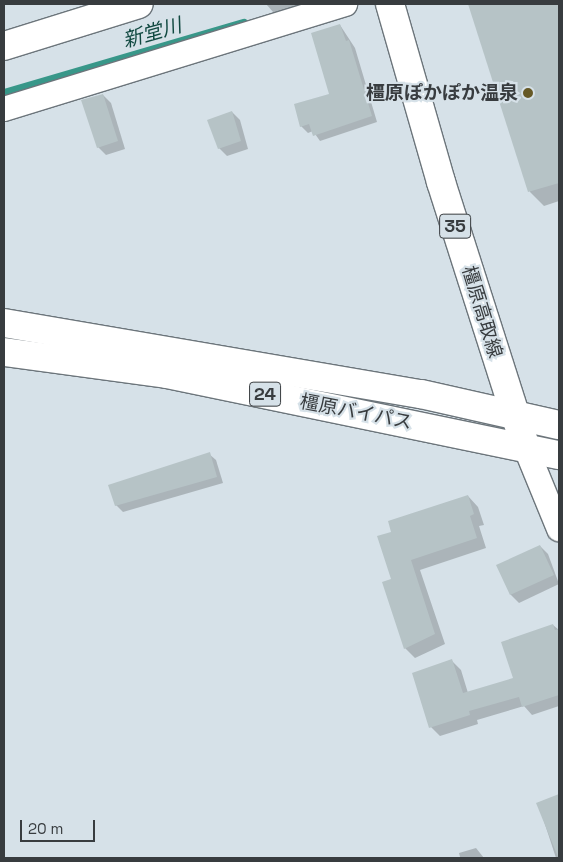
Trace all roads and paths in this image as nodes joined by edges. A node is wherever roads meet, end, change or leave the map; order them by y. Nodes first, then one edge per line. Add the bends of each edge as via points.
1 (139, 4) edge
2 (345, 4) edge
3 (390, 4) edge
4 (4, 46) edge
5 (4, 109) edge
6 (4, 324) edge
7 (4, 352) edge
8 (514, 415) junction
9 (559, 425) edge
10 (525, 446) junction
11 (559, 455) edge
12 (559, 529) edge

1 - 4 main road
2 - 5 street
3 - 8 main road, 橿原高取線 / 35
6 - 8 main road, 橿原バイパス / 24 via 411,392
7 - 10 main road, 橿原バイパス / 24 via 167,374
8 - 9 main road, 橿原バイパス / 24
8 - 10 main road, 橿原高取線 / 35
10 - 11 main road, 橿原バイパス / 24
10 - 12 street

